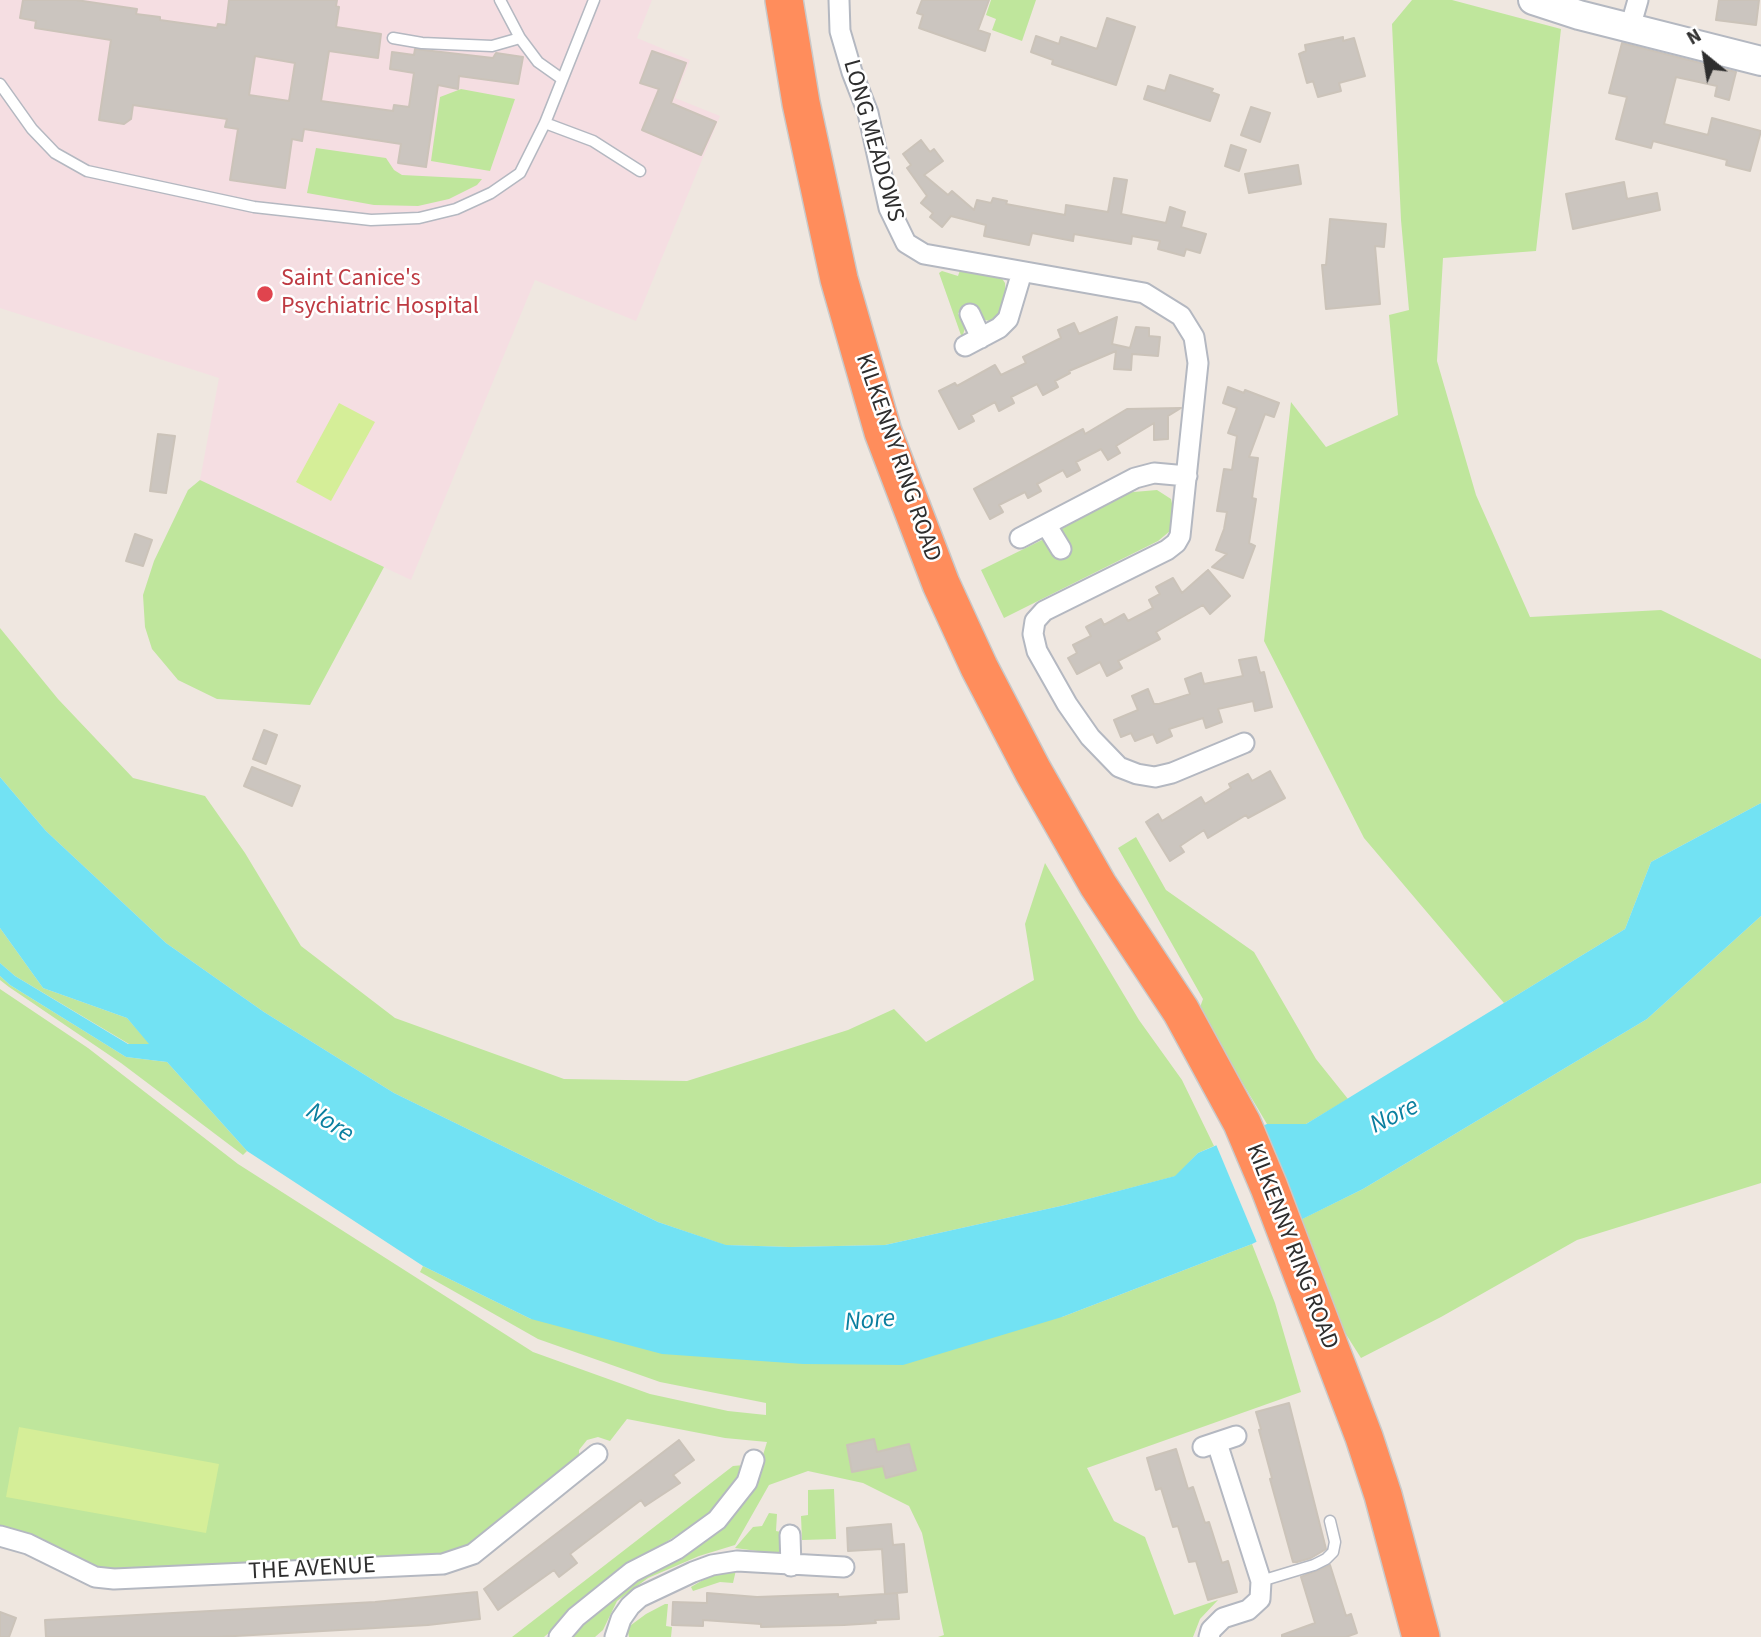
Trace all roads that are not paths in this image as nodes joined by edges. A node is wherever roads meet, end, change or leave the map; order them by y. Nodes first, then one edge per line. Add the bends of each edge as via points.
1 (500, 0) edge
2 (594, 0) edge
3 (784, 0) edge
4 (839, 0) edge
5 (1534, 0) edge
6 (1638, 0) edge
7 (1630, 28) junction
8 (393, 38) dead end
9 (520, 38) junction
10 (1761, 61) edge
11 (562, 79) junction
12 (0, 85) edge
13 (545, 123) junction
14 (640, 171) dead end
15 (1022, 272) junction
16 (970, 314) dead end
17 (1188, 476) junction
18 (1047, 526) junction
19 (1020, 538) dead end
20 (1061, 549) dead end
21 (1244, 743) dead end
22 (1333, 1383) junction
23 (1236, 1437) dead end
24 (597, 1454) dead end
25 (754, 1460) dead end
26 (1330, 1521) dead end
27 (790, 1535) dead end
28 (0, 1536) edge
29 (791, 1566) junction
30 (844, 1567) dead end
31 (1261, 1581) junction
32 (559, 1637) edge
33 (615, 1637) edge
34 (1209, 1637) edge
35 (1394, 1637) edge
36 (1421, 1637) edge

1 - 9 lane
2 - 11 lane
3 - 22 highway, KILKENNY RING ROAD via 839,279 883,432 941,584 1033,771 1098,885 1139,980 1172,1016 1242,1124 1274,1199
4 - 15 street, LONG MEADOWS via 840,31 868,113 888,208 906,243 924,254
5 - 7 street
6 - 7 street
7 - 10 street
8 - 9 lane via 492,46
9 - 11 lane via 538,62
11 - 13 lane
12 - 13 lane via 55,153 87,171 254,207 371,219 419,218 456,209 491,193 520,173
13 - 14 lane via 593,141
15 - 16 street via 1009,319 999,328 973,342
15 - 17 street, LONG MEADOWS via 1144,293 1181,316 1194,337 1198,363
17 - 18 street via 1154,473 1135,478
17 - 21 street, LONG MEADOWS via 1176,544 1044,611 1035,621 1033,634 1037,651 1067,704 1090,737 1119,766 1137,774 1172,773
18 - 19 street
18 - 20 street
22 - 35 highway, KILKENNY RING ROAD via 1339,1428
22 - 36 highway, KILKENNY RING ROAD via 1383,1495
23 - 31 street via 1210,1445
24 - 28 street, THE AVENUE via 473,1554 443,1564 114,1579 95,1577 28,1544
25 - 32 street via 747,1482 717,1520 677,1549 632,1572 576,1617
26 - 31 lane via 1335,1542 1326,1559
27 - 29 street
29 - 30 street
29 - 33 street via 737,1561 693,1572 630,1605
31 - 34 street via 1260,1598 1248,1610 1223,1618

